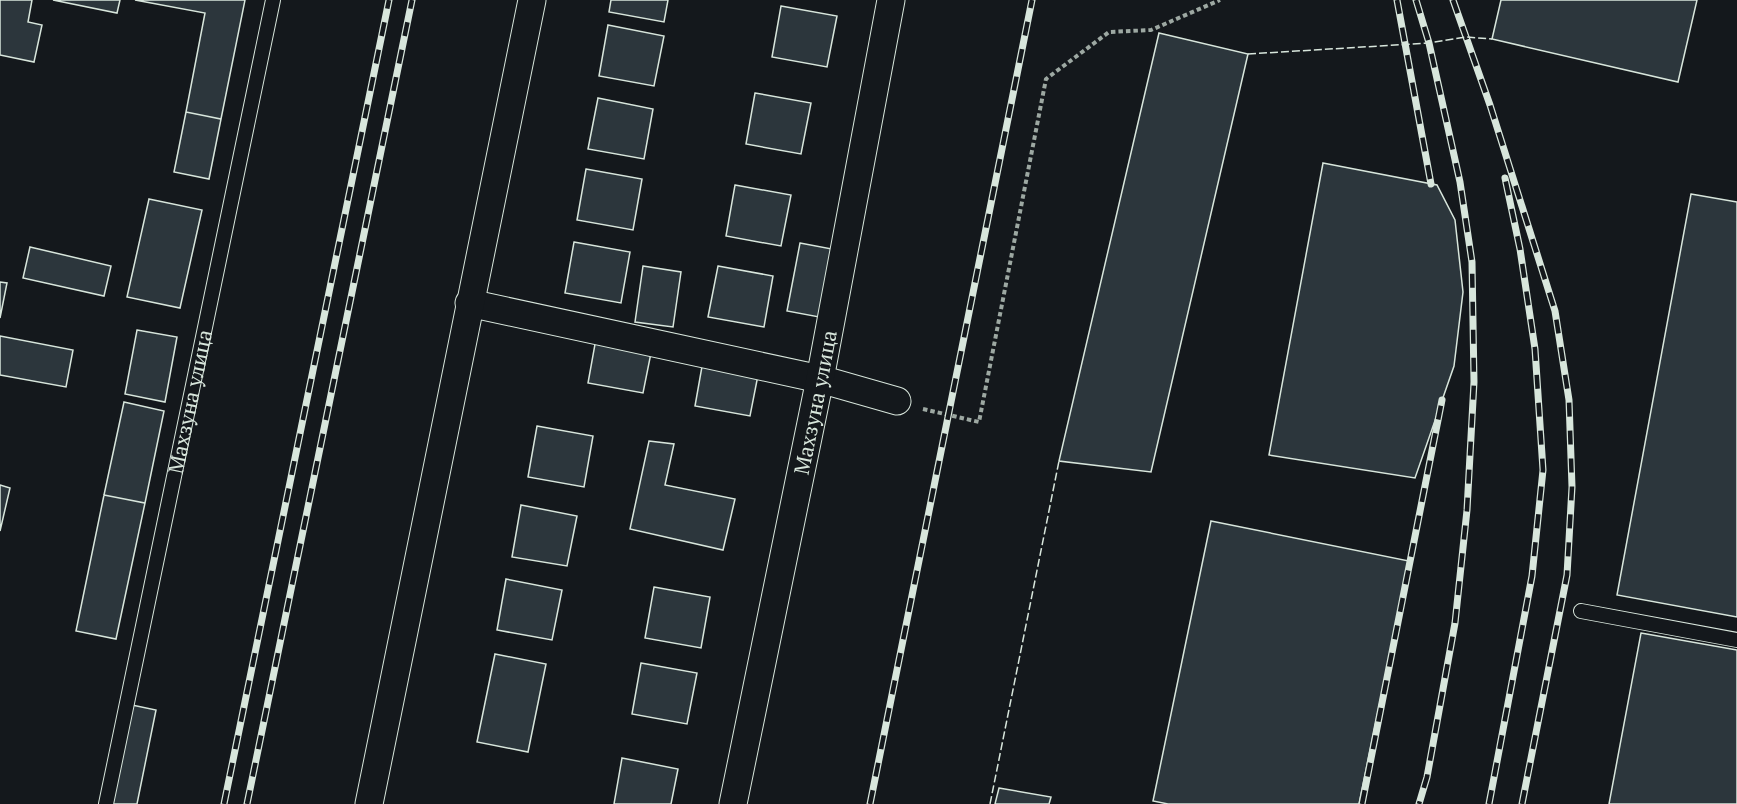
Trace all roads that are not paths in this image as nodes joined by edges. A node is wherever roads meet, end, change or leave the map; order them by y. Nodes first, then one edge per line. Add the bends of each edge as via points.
1 (273, 0) edge
2 (532, 0) edge
3 (891, 0) edge
4 (469, 303) junction
5 (820, 379) junction
6 (897, 401) road end
7 (1581, 611) dead end
8 (1737, 640) edge
9 (106, 804) edge
10 (369, 804) edge
11 (733, 804) edge

1 - 9 lane, Махзуна улица
2 - 4 street
3 - 5 street, Махзуна улица
4 - 5 street
4 - 10 street
5 - 6 street
5 - 11 street, Махзуна улица
7 - 8 lane

